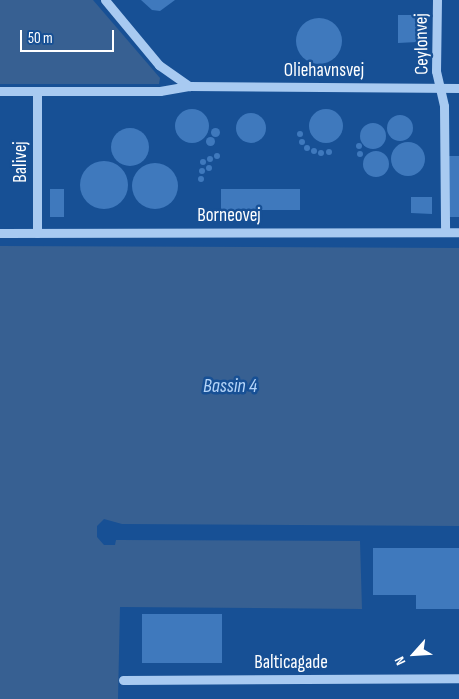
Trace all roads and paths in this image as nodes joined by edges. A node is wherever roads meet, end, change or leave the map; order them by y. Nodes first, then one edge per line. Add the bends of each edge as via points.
1 (105, 0) edge
2 (437, 0) edge
3 (189, 86) junction
4 (440, 88) junction
5 (459, 88) edge
6 (0, 91) edge
7 (37, 91) junction
8 (446, 232) junction
9 (459, 232) edge
10 (0, 233) edge
11 (37, 233) junction
12 (459, 678) edge
13 (123, 680) dead end

1 - 3 street via 159,65
2 - 4 street, Ceylonvej via 436,71
3 - 4 street, Oliehavnsvej
3 - 7 street, Oliehavnsvej via 160,91
4 - 5 street, Oliehavnsvej
4 - 8 street, Ceylonvej via 444,106
6 - 7 street, Oliehavnsvej
7 - 11 street, Balivej
8 - 9 street, Borneovej
8 - 11 street, Borneovej
10 - 11 street, Borneovej
12 - 13 street, Balticagade

